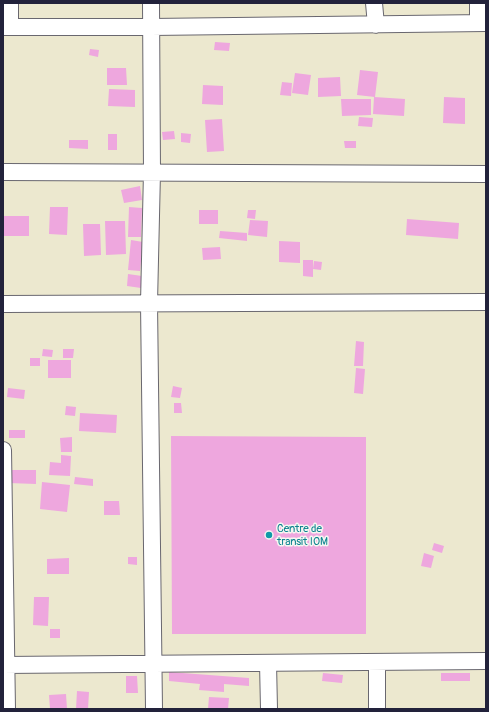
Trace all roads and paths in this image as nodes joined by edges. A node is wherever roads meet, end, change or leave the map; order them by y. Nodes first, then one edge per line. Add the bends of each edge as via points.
1 (10, 3) edge
2 (151, 3) edge
3 (374, 3) edge
4 (478, 3) edge
5 (482, 23) edge
6 (376, 25) junction
7 (6, 27) edge
8 (151, 27) junction
9 (3, 172) edge
10 (152, 172) junction
11 (486, 174) edge
12 (486, 302) edge
13 (150, 303) junction
14 (3, 304) edge
15 (3, 450) edge
16 (486, 661) edge
17 (377, 662) junction
18 (268, 663) junction
19 (154, 664) junction
20 (5, 665) edge
21 (7, 709) edge
22 (154, 709) edge
23 (268, 709) edge
24 (377, 709) edge

1 - 7 street
2 - 8 street
3 - 6 street
4 - 5 street
5 - 6 street
6 - 8 street
7 - 8 street
8 - 10 street
9 - 10 street
10 - 11 street
10 - 13 street
12 - 13 street
13 - 14 street
13 - 19 street
15 - 20 street
16 - 17 street
17 - 18 street
17 - 24 street
18 - 19 street
18 - 23 street
19 - 20 street
19 - 22 street
20 - 21 street

